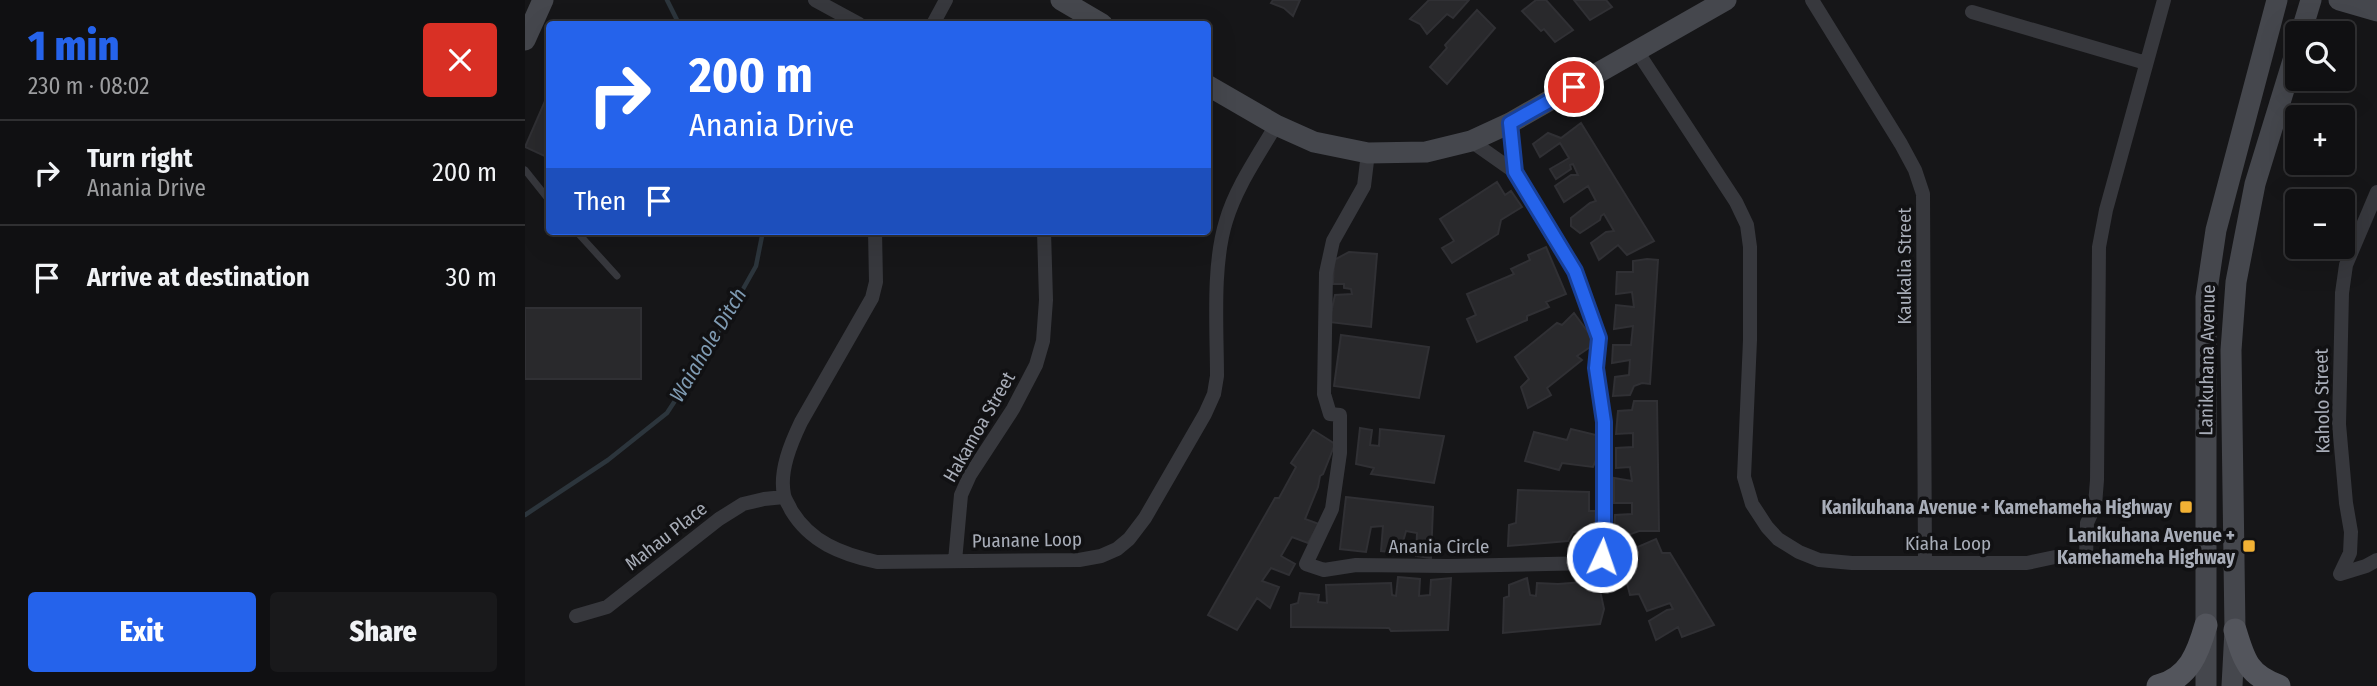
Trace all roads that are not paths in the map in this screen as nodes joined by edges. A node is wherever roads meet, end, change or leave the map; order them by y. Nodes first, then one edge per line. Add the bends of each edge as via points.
1 (543, 0) edge
2 (815, 0) edge
3 (946, 0) edge
4 (1061, 0) edge
5 (1726, 0) edge
6 (1812, 0) edge
7 (2164, 0) edge
8 (2277, 0) edge
9 (2311, 0) edge
10 (2340, 0) edge
11 (2377, 11) edge
12 (1972, 12) dead end
13 (854, 21) edge
14 (935, 21) edge
15 (1097, 21) edge
16 (2305, 21) edge
17 (525, 40) edge
18 (1637, 51) junction
19 (2146, 63) junction
20 (2285, 86) edge
21 (1211, 87) edge
22 (1510, 123) junction
23 (1276, 125) junction
24 (1471, 141) junction
25 (1369, 153) junction
26 (525, 170) edge
27 (1515, 172) junction
28 (2377, 192) edge
29 (546, 196) edge
30 (580, 235) edge
31 (875, 235) edge
32 (1044, 235) edge
33 (617, 276) dead end
34 (784, 497) junction
35 (2377, 560) edge
36 (955, 561) junction
37 (1925, 562) junction
38 (576, 616) dead end
39 (2206, 625) junction
40 (2235, 630) junction
41 (2158, 686) edge
42 (2206, 686) edge
43 (2232, 686) edge
44 (2279, 686) edge

1 - 17 main road
2 - 13 street
3 - 14 street
4 - 15 main road
5 - 18 main road
6 - 37 street, Kaukalia Street via 1901,144 1923,194
7 - 19 street, Kiaha Loop
8 - 39 main road, Lanikuhana Avenue via 2209,269
9 - 16 main road
10 - 11 main road
12 - 19 street
18 - 22 main road
18 - 37 street, Kiaha Loop via 1747,225 1750,326 1744,477 1752,505 1778,539 1819,560
19 - 37 street, Kiaha Loop via 2099,247 2097,480 2085,557 2027,563
20 - 40 main road, Lanikuhana Avenue via 2255,184 2236,282 2231,350
21 - 23 main road
22 - 24 main road
22 - 27 street, Anania Circle
23 - 25 main road via 1314,142
23 - 36 street, Puanane Loop via 1240,187 1220,240 1214,394 1145,518 1129,539 1101,556
24 - 25 main road via 1426,152
24 - 27 street, Anania Circle
25 - 27 street, Anania Circle via 1364,186 1333,241 1326,273 1324,394 1330,414 1340,415 1340,453 1332,509 1306,565 1324,570 1356,565 1579,565 1602,557 1604,422 1596,368 1599,338 1575,271
26 - 29 lane
28 - 35 street, Kaholo Street via 2346,265 2342,293 2339,424 2351,532 2350,553 2340,573
30 - 33 lane
31 - 34 street via 872,298 791,443
32 - 36 street, Hakamoa Street via 1043,341 1013,409 961,495
34 - 36 street, Puanane Loop via 800,525 850,556 877,562
34 - 38 street, Mahau Place via 743,505 607,607
39 - 41 main road via 2190,665 2179,677
39 - 42 main road, Lanikuhana Avenue
40 - 43 main road, Lanikuhana Avenue
40 - 44 main road via 2252,671

